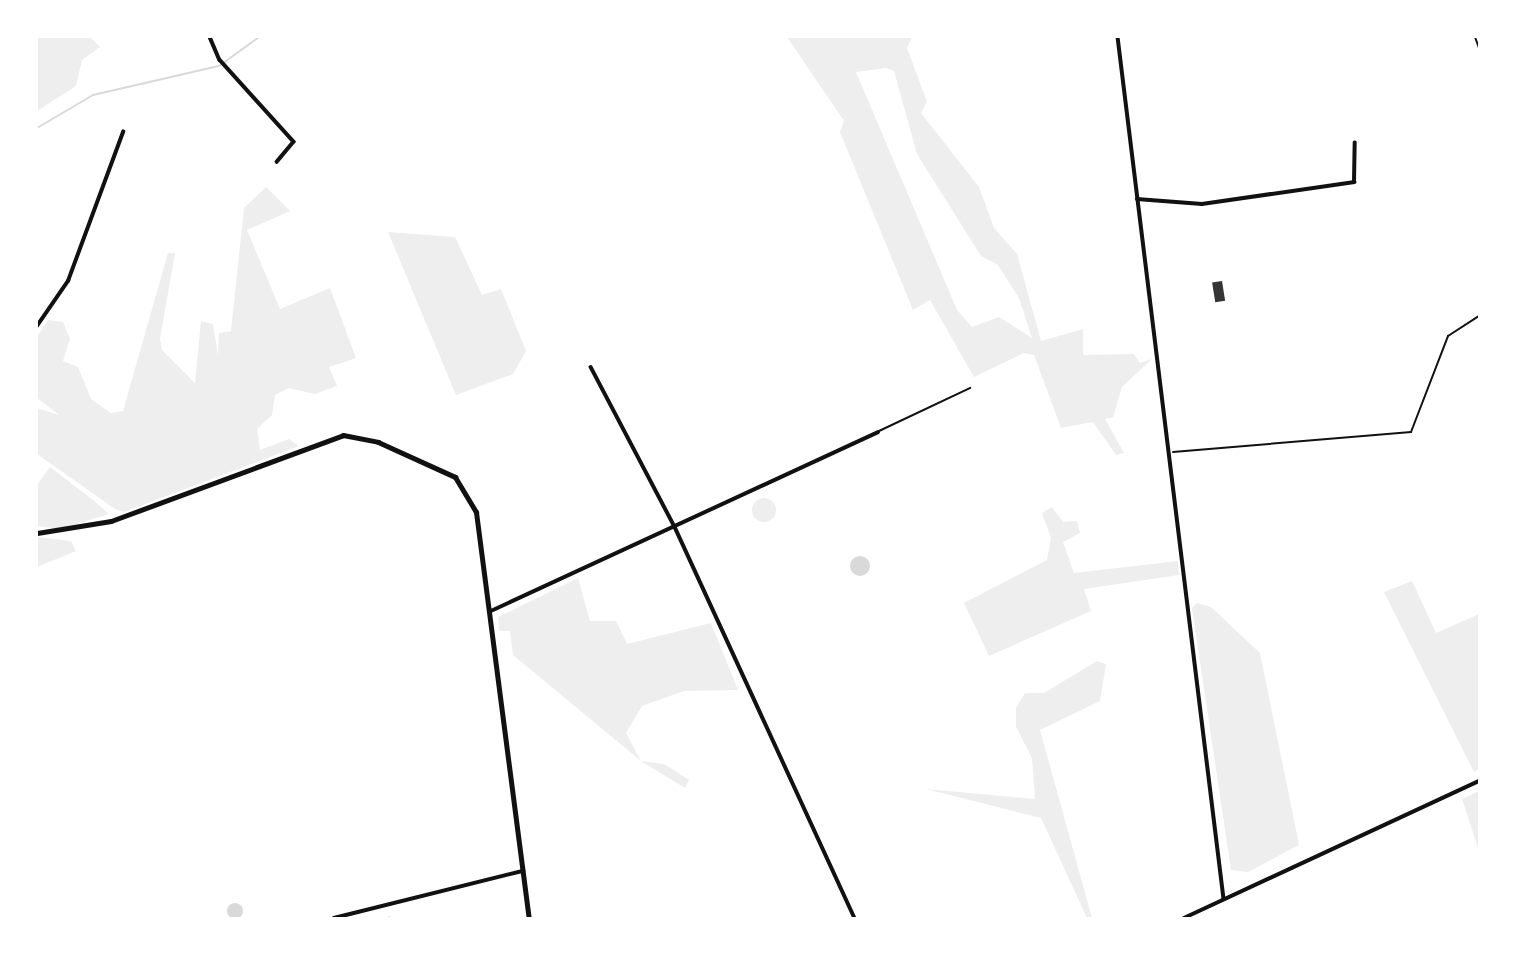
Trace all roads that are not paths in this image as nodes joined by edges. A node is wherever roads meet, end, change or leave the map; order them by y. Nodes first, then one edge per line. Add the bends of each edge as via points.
1 (210, 37) edge
2 (1118, 37) edge
3 (122, 131) dead end
4 (1355, 143) dead end
5 (277, 162) dead end
6 (1137, 199) junction
7 (37, 326) edge
8 (590, 367) dead end
9 (970, 388) dead end
10 (878, 432) joint
11 (675, 527) junction
12 (37, 533) edge
13 (491, 611) junction
14 (1479, 780) edge
15 (523, 871) junction
16 (1224, 899) junction
17 (334, 918) edge
18 (529, 918) edge
19 (855, 918) edge
20 (1184, 918) edge

1 - 5 street via 220,60 294,142
2 - 6 street
3 - 7 street via 71,273
4 - 6 street via 1353,182 1202,204
6 - 16 street
8 - 11 street
9 - 10 lane
10 - 11 street
11 - 13 street
11 - 19 street
12 - 13 main road via 111,521 317,443 358,435 434,466 466,489
13 - 15 main road
14 - 16 street
15 - 17 street
15 - 18 main road
16 - 20 street

